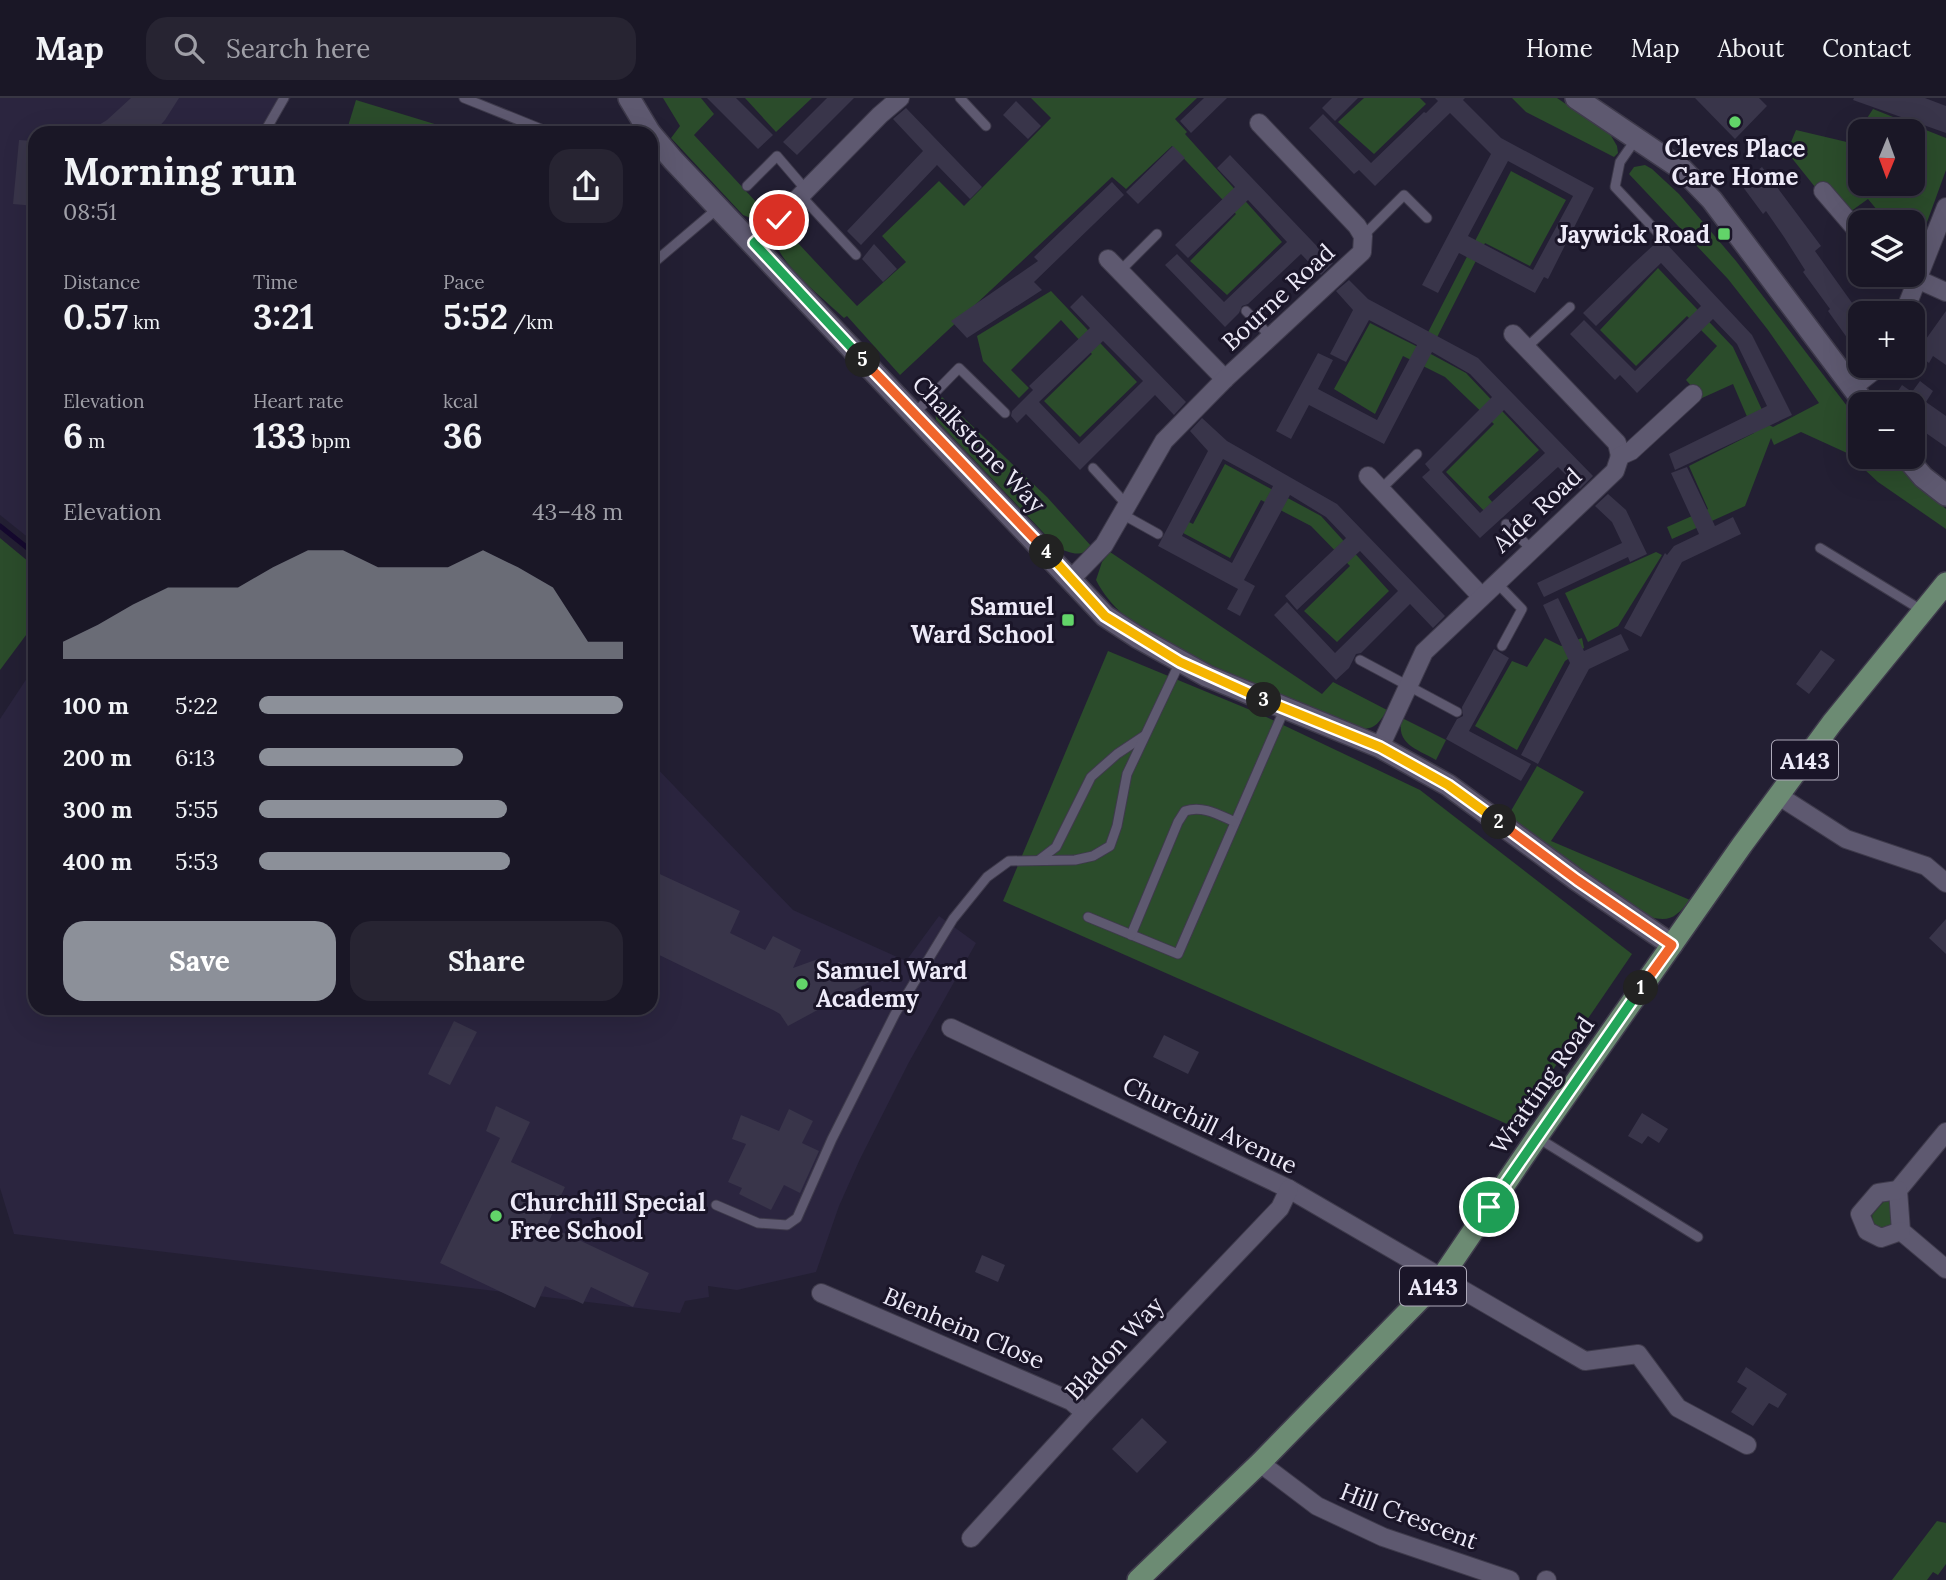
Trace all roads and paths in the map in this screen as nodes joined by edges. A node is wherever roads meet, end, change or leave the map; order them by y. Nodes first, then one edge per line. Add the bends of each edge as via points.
1 (284, 98) edge
2 (464, 98) edge
3 (629, 98) edge
4 (900, 98) edge
5 (960, 98) edge
6 (1576, 98) edge
7 (1259, 122) dead end
8 (268, 126) edge
9 (534, 126) edge
10 (646, 126) edge
11 (986, 126) dead end
12 (1636, 139) junction
13 (658, 142) edge
14 (747, 186) dead end
15 (1823, 191) dead end
16 (804, 194) junction
17 (1946, 207) edge
18 (718, 208) junction
19 (1427, 218) dead end
20 (1848, 220) edge
21 (1157, 234) dead end
22 (1659, 234) dead end
23 (1363, 236) junction
24 (754, 243) junction
25 (1925, 250) edge
26 (856, 255) dead end
27 (659, 257) edge
28 (1114, 265) joint
29 (1925, 283) edge
30 (1946, 292) edge
31 (1570, 307) dead end
32 (1247, 311) dead end
33 (1513, 334) dead end
34 (1271, 337) junction
35 (1527, 348) junction
36 (1225, 379) junction
37 (1855, 392) edge
38 (1693, 394) dead end
39 (1004, 413) dead end
40 (914, 414) junction
41 (1417, 454) dead end
42 (1620, 456) junction
43 (1093, 468) dead end
44 (1916, 469) edge
45 (1368, 476) dead end
46 (1381, 489) junction
47 (1946, 495) edge
48 (1124, 510) junction
49 (1506, 524) dead end
50 (1158, 534) dead end
51 (1820, 548) dead end
52 (1531, 550) junction
53 (1072, 578) junction
54 (1496, 582) junction
55 (1946, 583) edge
56 (1482, 596) junction
57 (1923, 611) junction
58 (1502, 646) dead end
59 (1360, 660) dead end
60 (1180, 662) junction
61 (1408, 688) junction
62 (1285, 708) junction
63 (1457, 712) dead end
64 (1145, 736) junction
65 (1380, 747) junction
66 (1779, 796) junction
67 (1235, 822) junction
68 (1039, 860) junction
69 (1946, 883) edge
70 (1088, 917) dead end
71 (1131, 935) junction
72 (1672, 945) junction
73 (951, 1028) dead end
74 (1946, 1132) edge
75 (1537, 1137) junction
76 (1289, 1189) junction
77 (1898, 1190) junction
78 (716, 1205) dead end
79 (1901, 1231) junction
80 (1698, 1237) dead end
81 (1946, 1269) edge
82 (1442, 1277) junction
83 (821, 1293) dead end
84 (1085, 1413) junction
85 (1747, 1446) dead end
86 (1261, 1463) junction
87 (971, 1538) dead end
88 (1138, 1580) edge
89 (1510, 1580) edge

1 - 8 lane
2 - 9 lane
3 - 10 street, Chalkstone Way
4 - 16 street
5 - 11 lane
6 - 12 street
7 - 23 street, Bourne Road
12 - 22 lane via 1620,162 1615,187
12 - 37 street via 1683,170 1712,200
13 - 18 street, Chalkstone Way
14 - 16 lane via 777,156
15 - 20 street
16 - 24 street
16 - 26 lane
17 - 25 street
18 - 24 street, Chalkstone Way
18 - 27 lane
19 - 23 lane via 1404,195
21 - 28 lane
23 - 34 street, Bourne Road via 1362,252
24 - 40 street, Chalkstone Way
28 - 36 street, Bourne Road
29 - 30 street
31 - 35 lane
32 - 34 lane
33 - 35 street
34 - 36 street, Bourne Road
35 - 42 street via 1617,443
36 - 48 street, Bourne Road via 1164,441
38 - 42 street, Alde Road
39 - 40 lane via 959,368
40 - 53 street, Chalkstone Way
41 - 46 lane
42 - 52 street, Alde Road via 1615,471
43 - 48 lane
44 - 47 street
45 - 46 street
46 - 56 street
48 - 50 lane
48 - 53 street, Bourne Road via 1104,545
49 - 52 lane
51 - 57 lane
52 - 54 street, Alde Road
53 - 60 street, Chalkstone Way via 1105,616
54 - 56 street, Alde Road
54 - 58 lane via 1522,609
55 - 57 main road, Wratting Road / A143
56 - 61 street, Alde Road via 1424,652
57 - 66 main road, Wratting Road / A143
59 - 61 lane
60 - 62 street, Chalkstone Way
60 - 64 lane
61 - 63 lane
61 - 65 street, Alde Road
62 - 65 street, Chalkstone Way
62 - 67 lane
64 - 68 lane via 1091,777 1056,847
64 - 68 lane via 1127,774 1110,846 1075,860
65 - 72 street, Chalkstone Way via 1448,785
66 - 69 street via 1846,839 1926,866
66 - 72 main road, Wratting Road / A143
67 - 71 lane via 1207,810 1185,811
67 - 71 lane via 1178,954
68 - 78 lane via 1009,861 987,877 953,919 895,1014 797,1218 787,1225 758,1223
70 - 71 lane
72 - 75 main road, Wratting Road / A143
73 - 76 street, Churchill Avenue
74 - 77 street
75 - 80 lane
75 - 82 main road, Wratting Road / A143
76 - 82 street, Churchill Avenue
76 - 84 street, Bladon Way via 1280,1209
77 - 79 street
77 - 79 street via 1878,1193 1860,1214 1867,1231 1881,1238
79 - 81 street
82 - 85 street, Churchill Avenue via 1585,1361 1638,1354 1678,1408
82 - 86 main road, Wratting Road / A143
83 - 84 street, Blenheim Close via 1071,1401
84 - 87 street, Bladon Way
86 - 88 main road, Wratting Road / A143
86 - 89 street, Hill Crescent via 1317,1506 1350,1522

